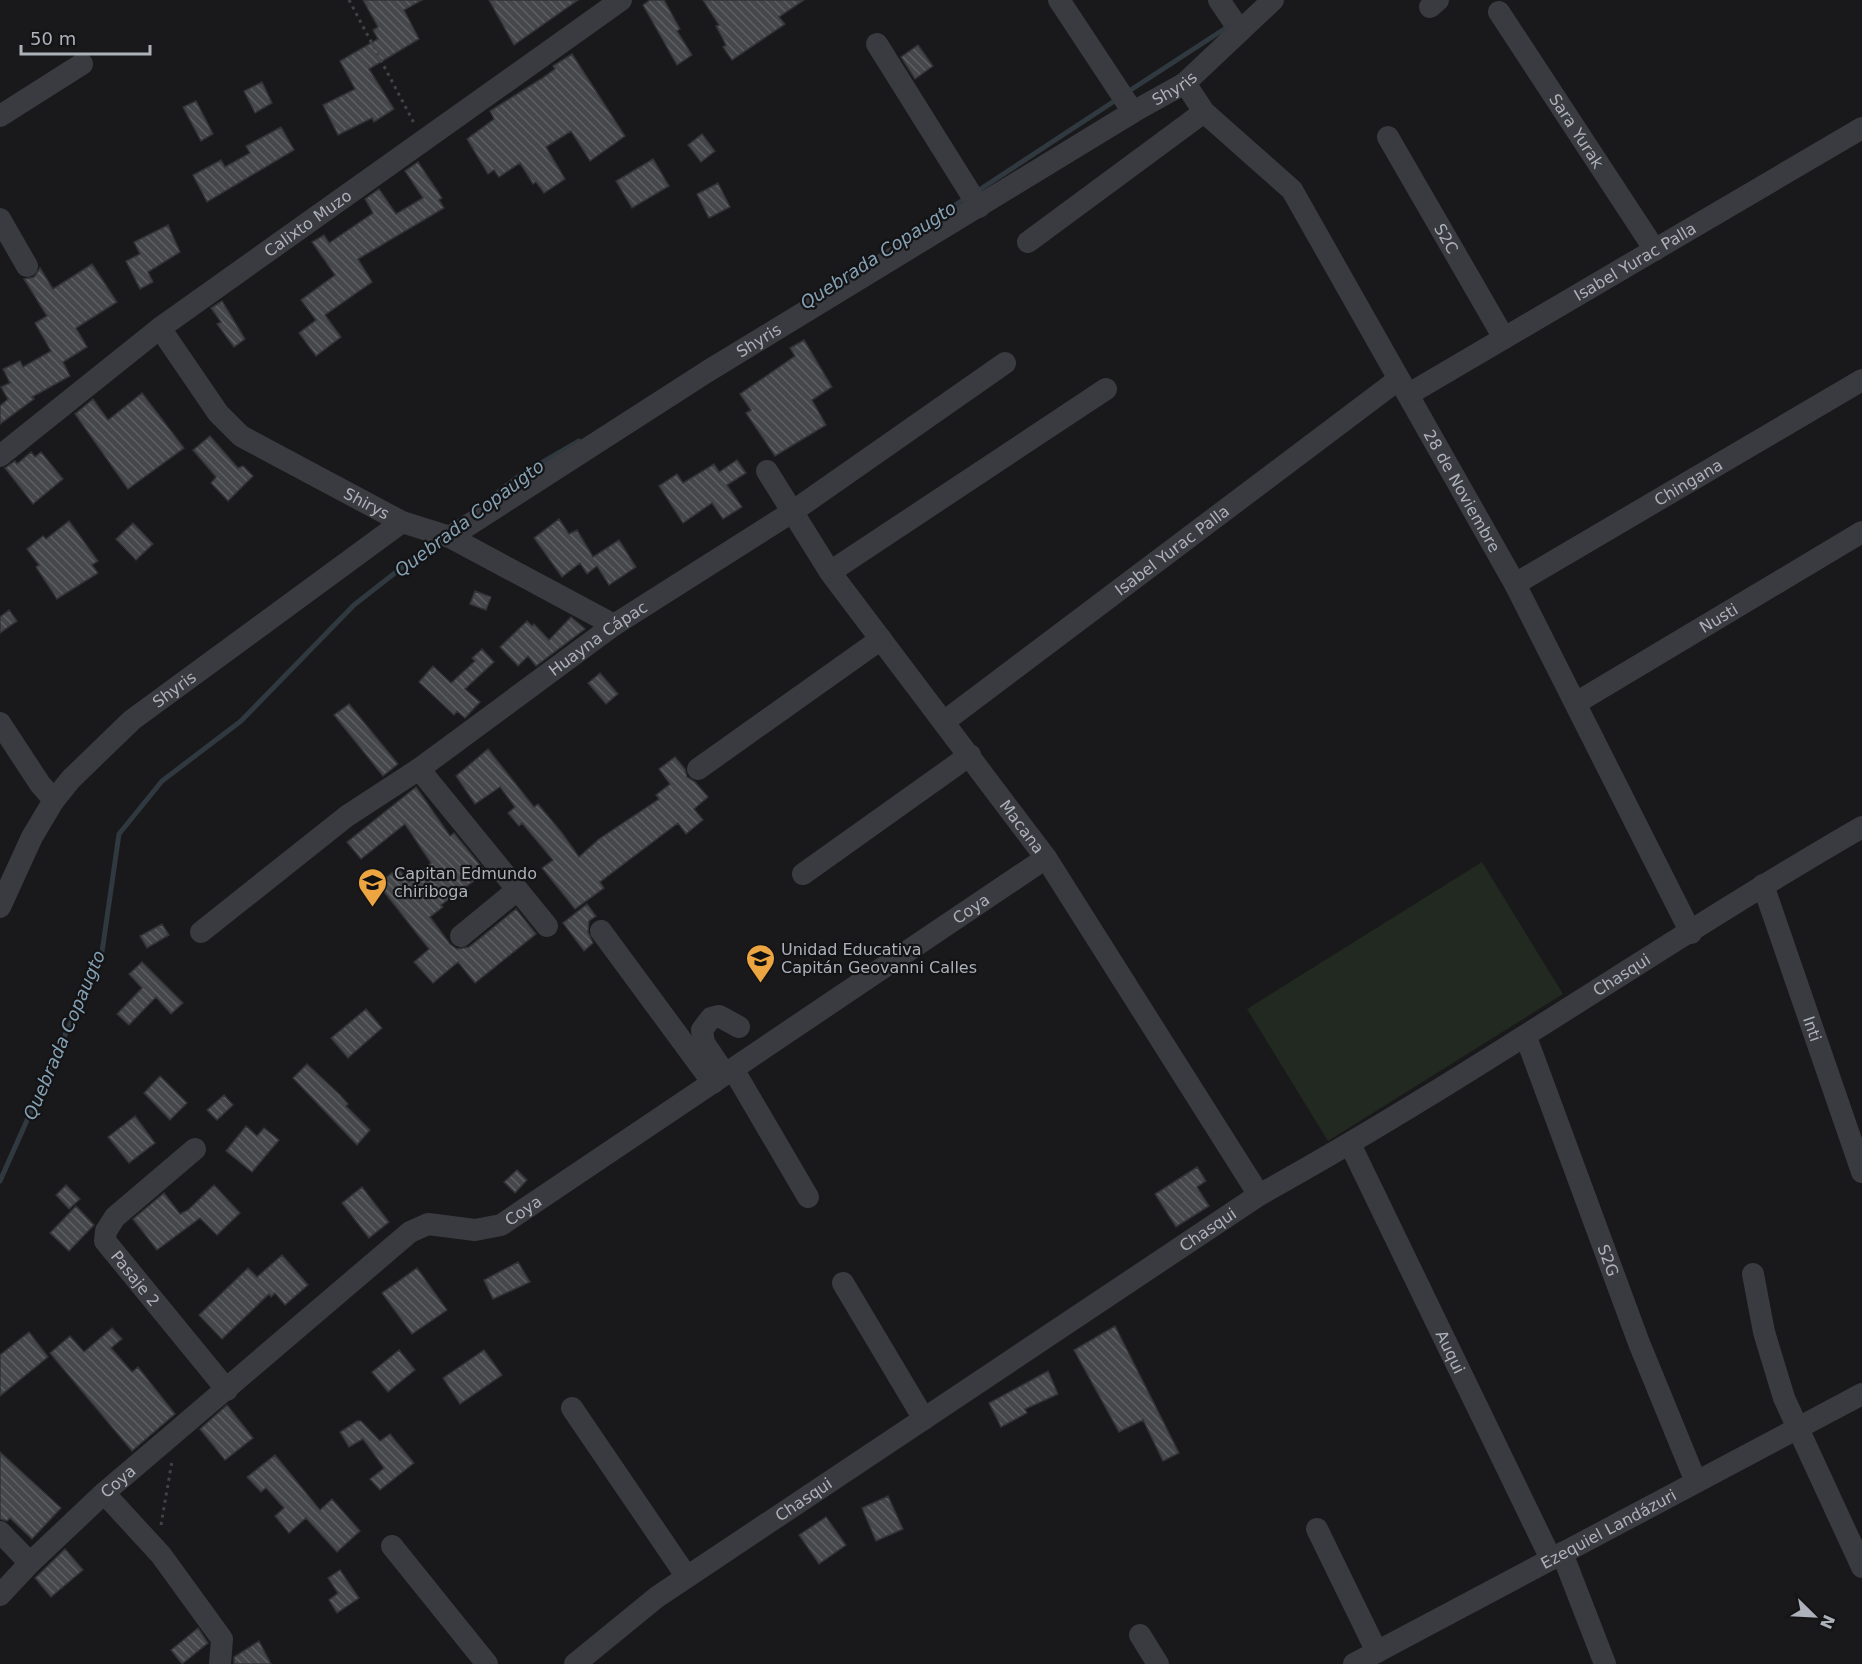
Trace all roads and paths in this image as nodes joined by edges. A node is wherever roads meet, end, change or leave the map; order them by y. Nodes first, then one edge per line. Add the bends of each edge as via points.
1 (349, 0) edge
2 (621, 0) edge
3 (1059, 0) edge
4 (1219, 0) edge
5 (1273, 0) edge
6 (1499, 12) dead end
7 (1240, 31) junction
8 (877, 44) dead end
9 (82, 64) dead end
10 (1185, 83) junction
11 (1133, 112) junction
12 (1204, 112) junction
13 (0, 116) edge
14 (1862, 128) edge
15 (1389, 137) dead end
16 (424, 141) junction
17 (979, 207) junction
18 (0, 219) edge
19 (1028, 242) dead end
20 (1654, 250) junction
21 (27, 266) dead end
22 (160, 328) junction
23 (1504, 339) junction
24 (1005, 363) dead end
25 (1862, 380) edge
26 (1404, 387) junction
27 (1106, 389) dead end
28 (0, 456) edge
29 (767, 471) dead end
30 (792, 512) junction
31 (402, 522) junction
32 (1862, 532) edge
33 (450, 537) junction
34 (830, 572) junction
35 (1515, 584) junction
36 (614, 625) junction
37 (881, 639) junction
38 (1576, 703) junction
39 (945, 721) junction
40 (0, 723) edge
41 (970, 755) junction
42 (419, 769) junction
43 (698, 769) dead end
44 (54, 800) junction
45 (1862, 827) edge
46 (1046, 858) junction
47 (803, 874) dead end
48 (1763, 885) junction
49 (517, 890) junction
50 (0, 907) edge
51 (547, 926) dead end
52 (601, 931) dead end
53 (201, 932) dead end
54 (1691, 933) junction
55 (461, 936) dead end
56 (739, 1027) dead end
57 (1526, 1036) junction
58 (723, 1075) junction
59 (1350, 1144) junction
60 (195, 1149) dead end
61 (1862, 1172) edge
62 (1259, 1195) junction
63 (808, 1197) dead end
64 (1753, 1274) dead end
65 (843, 1283) dead end
66 (227, 1390) junction
67 (1862, 1394) edge
68 (572, 1408) dead end
69 (924, 1419) junction
70 (1799, 1430) junction
71 (163, 1444) junction
72 (1696, 1482) junction
73 (104, 1492) junction
74 (1317, 1529) dead end
75 (0, 1532) edge
76 (392, 1546) dead end
77 (161, 1555) junction
78 (1556, 1556) junction
79 (30, 1563) junction
80 (1862, 1567) edge
81 (687, 1577) junction
82 (0, 1596) edge
83 (1140, 1635) dead end
84 (1377, 1652) junction
85 (220, 1664) edge
86 (487, 1664) edge
87 (575, 1664) edge
88 (1158, 1664) edge
89 (1354, 1664) edge
90 (1605, 1664) edge

1 - 16 path
2 - 16 street, Calixto Muzo
3 - 11 street
4 - 7 street
5 - 7 street, Shyris
6 - 20 street, Sara Yurak
7 - 10 street, Shyris
8 - 17 street
9 - 13 street
10 - 11 street, Shyris
10 - 12 street, 28 de Noviembre
11 - 17 street, Shyris
12 - 19 street
12 - 26 street, 28 de Noviembre via 1292,190
14 - 20 street, Isabel Yurac Palla
15 - 23 street, S2C
16 - 22 street, Calixto Muzo
17 - 33 street, Shyris via 708,371
18 - 21 street
20 - 23 street, Isabel Yurac Palla
22 - 28 street, Calixto Muzo
22 - 31 street, Shirys via 218,414 241,436
23 - 26 street, Isabel Yurac Palla
24 - 30 street, Huayna Cápac
25 - 35 street, Chingana
26 - 35 street, 28 de Noviembre
26 - 39 street, Isabel Yurac Palla
27 - 34 street
29 - 30 street, Macana
30 - 34 street, Macana
30 - 36 street, Huayna Cápac
31 - 33 street, Shirys
31 - 44 street, Shyris via 132,720
32 - 38 street, Nusti
33 - 36 street, Shirys
34 - 37 street, Macana
35 - 38 street, 28 de Noviembre
36 - 42 street, Huayna Cápac
37 - 39 street, Macana
37 - 43 street
38 - 54 street, 28 de Noviembre
39 - 41 street, Macana
40 - 44 street
41 - 46 street, Macana
41 - 47 street
42 - 49 street
42 - 53 street, Huayna Cápac via 347,816
44 - 50 street, Shyris
45 - 48 street, Chasqui
46 - 58 street, Coya
46 - 62 street, Macana
48 - 54 street, Chasqui
48 - 61 street, Inti
49 - 51 street
49 - 55 street
52 - 58 street
54 - 57 street, Chasqui
56 - 58 street via 719,1016 711,1018 702,1030 704,1043
57 - 59 street, Chasqui
57 - 72 street, S2G via 1639,1343
58 - 63 street
58 - 66 street, Coya via 501,1225 475,1230 428,1224 410,1232
59 - 62 street, Chasqui
59 - 78 street, Auqui
60 - 66 street, Pasaje 2 via 115,1217 105,1241
62 - 69 street, Chasqui
64 - 70 street via 1767,1343 1784,1398
65 - 69 street
66 - 71 street, Coya
67 - 70 street, Ezequiel Landázuri
68 - 81 street
69 - 81 street, Chasqui
70 - 72 street, Ezequiel Landázuri
70 - 80 street
71 - 73 street, Coya
71 - 77 path via 172,1458 162,1513
72 - 78 street, Ezequiel Landázuri
73 - 77 street
73 - 79 street, Coya
74 - 84 street
75 - 79 street
76 - 86 street
77 - 85 street via 222,1639
78 - 84 street, Ezequiel Landázuri
78 - 90 street, Auqui
79 - 82 street, Coya
81 - 87 street, Chasqui
83 - 88 street
84 - 89 street, Ezequiel Landázuri

